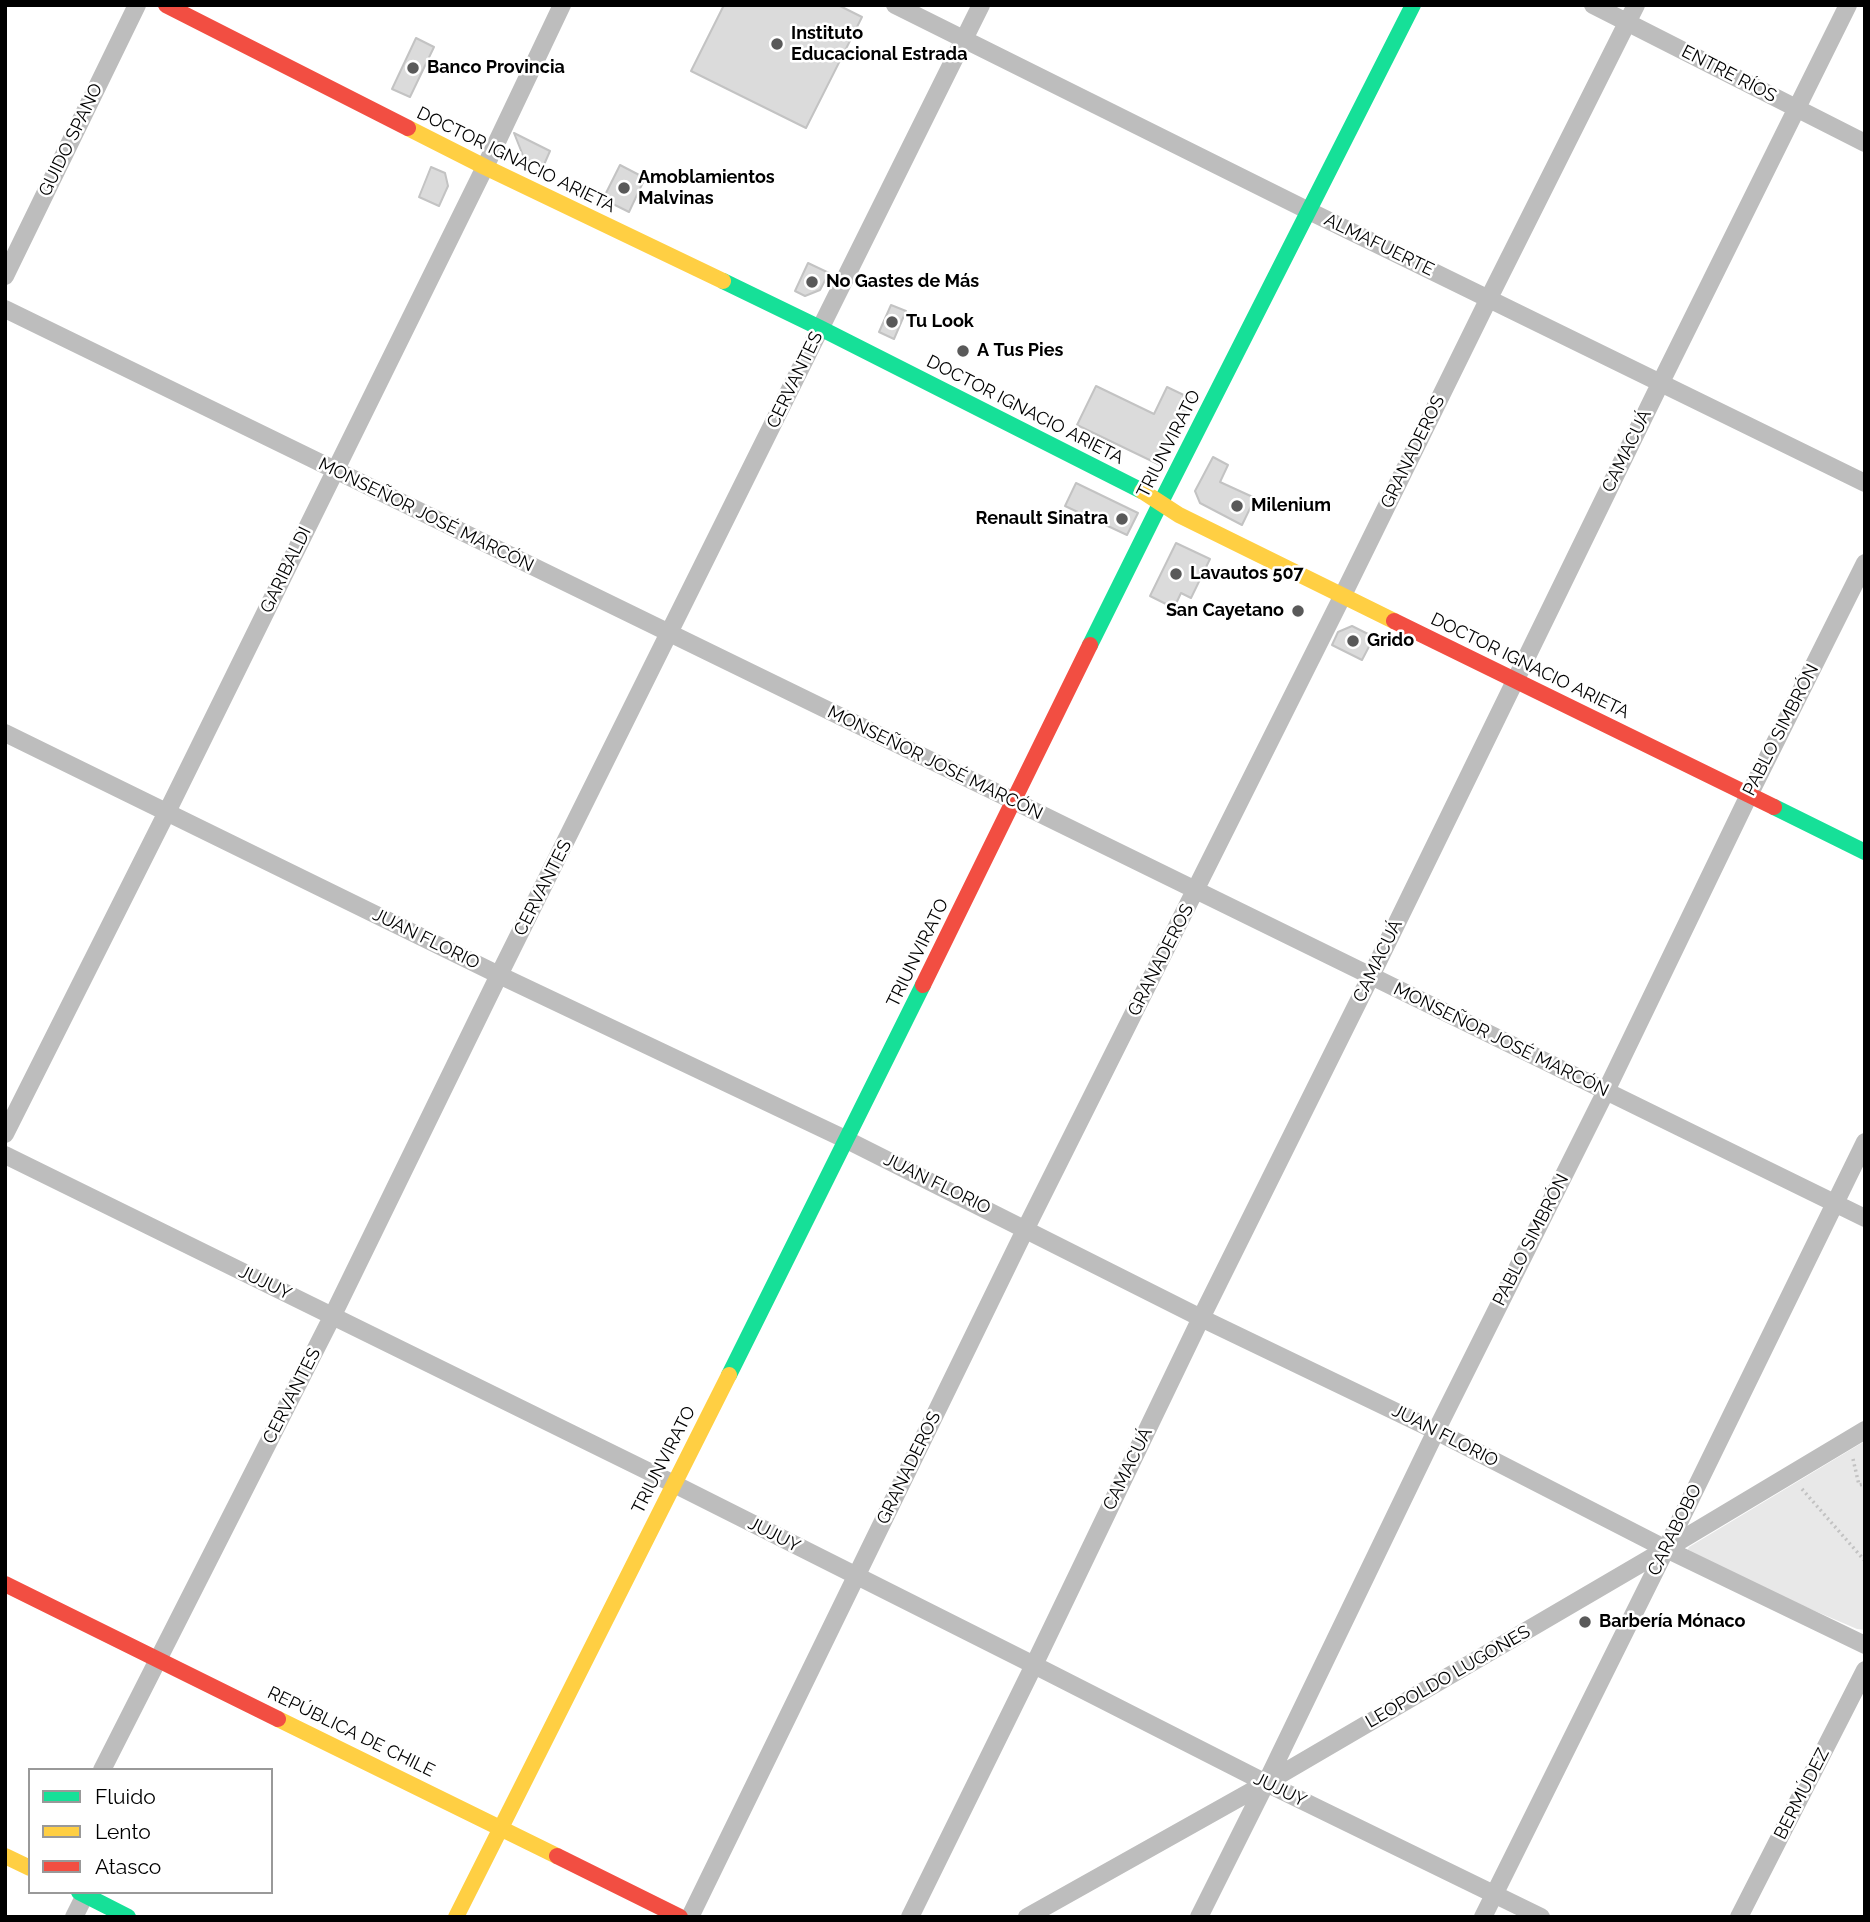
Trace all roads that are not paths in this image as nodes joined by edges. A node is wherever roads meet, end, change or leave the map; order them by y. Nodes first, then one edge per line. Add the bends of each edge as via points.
1 (137, 5) edge
2 (166, 5) edge
3 (562, 5) edge
4 (895, 5) edge
5 (981, 5) edge
6 (1413, 5) edge
7 (1593, 5) edge
8 (1636, 5) edge
9 (1848, 5) edge
10 (1627, 22) junction
11 (964, 39) junction
12 (1797, 108) junction
13 (1865, 143) edge
14 (485, 167) junction
15 (1309, 211) junction
16 (5, 276) edge
17 (1489, 298) junction
18 (5, 309) edge
19 (820, 328) junction
20 (1660, 384) junction
21 (335, 471) junction
22 (1865, 483) edge
23 (1161, 502) junction
24 (1865, 563) edge
25 (1343, 595) junction
26 (670, 634) junction
27 (1516, 680) junction
28 (5, 733) edge
29 (1749, 794) junction
30 (1014, 801) junction
31 (167, 812) junction
32 (1865, 852) edge
33 (1195, 891) junction
34 (499, 975) junction
35 (1371, 976) junction
36 (1606, 1091) junction
37 (5, 1133) edge
38 (847, 1140) junction
39 (1865, 1142) edge
40 (5, 1155) edge
41 (1835, 1203) junction
42 (1865, 1218) edge
43 (1026, 1228) junction
44 (332, 1317) junction
45 (1201, 1318) junction
46 (1436, 1430) junction
47 (1865, 1430) edge
48 (674, 1484) junction
49 (1666, 1549) junction
50 (856, 1576) junction
51 (5, 1584) edge
52 (1865, 1645) edge
53 (159, 1659) junction
54 (1034, 1665) junction
55 (1865, 1671) edge
56 (104, 1768) edge
57 (1266, 1783) junction
58 (501, 1827) junction
59 (5, 1856) edge
60 (28, 1867) edge
61 (82, 1894) edge
62 (1493, 1895) junction
63 (74, 1917) edge
64 (128, 1917) edge
65 (456, 1917) edge
66 (680, 1917) edge
67 (690, 1917) edge
68 (910, 1917) edge
69 (1027, 1917) edge
70 (1199, 1917) edge
71 (1483, 1917) edge
72 (1541, 1917) edge
73 (1739, 1917) edge

1 - 16 street, GUIDO SPANO
2 - 14 street, DOCTOR IGNACIO ARIETA
3 - 14 street, GARIBALDI
4 - 11 street, ALMAFUERTE
5 - 11 street, CERVANTES
6 - 15 street, TRIUNVIRATO
7 - 10 street, ENTRE RÍOS
8 - 10 street, GRANADEROS
9 - 12 street, CAMACUÁ
10 - 12 street, ENTRE RÍOS
10 - 17 street, GRANADEROS
11 - 15 street, ALMAFUERTE
11 - 19 street, CERVANTES
12 - 13 street, ENTRE RÍOS
12 - 20 street, CAMACUÁ
14 - 19 street, DOCTOR IGNACIO ARIETA
14 - 21 street, GARIBALDI
15 - 17 street, ALMAFUERTE
15 - 23 street, TRIUNVIRATO
17 - 20 street, ALMAFUERTE
17 - 25 street, GRANADEROS
18 - 21 street, MONSEÑOR JOSÉ MARCÓN
19 - 23 street, DOCTOR IGNACIO ARIETA
19 - 26 street, CERVANTES
20 - 22 street, ALMAFUERTE
20 - 27 street, CAMACUÁ
21 - 26 street, MONSEÑOR JOSÉ MARCÓN
21 - 31 street, GARIBALDI
23 - 25 street, DOCTOR IGNACIO ARIETA
23 - 30 street, TRIUNVIRATO
24 - 29 street, PABLO SIMBRÓN
25 - 27 street, DOCTOR IGNACIO ARIETA
25 - 33 street, GRANADEROS
26 - 30 street, MONSEÑOR JOSÉ MARCÓN
26 - 34 street, CERVANTES
27 - 29 street, DOCTOR IGNACIO ARIETA
27 - 35 street, CAMACUÁ
28 - 31 street, JUAN FLORIO
29 - 32 street, DOCTOR IGNACIO ARIETA
29 - 36 street, PABLO SIMBRÓN
30 - 33 street, MONSEÑOR JOSÉ MARCÓN
30 - 38 street, TRIUNVIRATO
31 - 34 street, JUAN FLORIO
31 - 37 street, GARIBALDI
33 - 35 street, MONSEÑOR JOSÉ MARCÓN
33 - 43 street, GRANADEROS
34 - 38 street, JUAN FLORIO
34 - 44 street, CERVANTES
35 - 36 street, MONSEÑOR JOSÉ MARCÓN
35 - 45 street, CAMACUÁ
36 - 41 street, MONSEÑOR JOSÉ MARCÓN
36 - 46 street, PABLO SIMBRÓN
38 - 43 street, JUAN FLORIO
38 - 48 street, TRIUNVIRATO
39 - 41 street, CARABOBO
40 - 44 street, JUJUY
41 - 42 street, MONSEÑOR JOSÉ MARCÓN
41 - 49 street, CARABOBO
43 - 45 street, JUAN FLORIO
43 - 50 street, GRANADEROS
44 - 48 street, JUJUY
44 - 53 street, CERVANTES
45 - 46 street, JUAN FLORIO
45 - 54 street, CAMACUÁ
46 - 49 street, JUAN FLORIO
46 - 57 street, PABLO SIMBRÓN
47 - 49 street, LEOPOLDO LUGONES
48 - 50 street, JUJUY
48 - 58 street, TRIUNVIRATO
49 - 52 street, JUAN FLORIO
49 - 57 street, LEOPOLDO LUGONES
49 - 62 street, CARABOBO
50 - 54 street, JUJUY
50 - 67 street, GRANADEROS
51 - 53 street, REPÚBLICA DE CHILE
53 - 56 street, CERVANTES
53 - 58 street, REPÚBLICA DE CHILE
54 - 57 street, JUJUY
54 - 68 street, CAMACUÁ
55 - 73 street, BERMÚDEZ
57 - 62 street, JUJUY
57 - 69 street, LEOPOLDO LUGONES
57 - 70 street, PABLO SIMBRÓN
58 - 65 street, TRIUNVIRATO
58 - 66 street, REPÚBLICA DE CHILE
59 - 60 street
61 - 63 street
61 - 64 street
62 - 71 street, CARABOBO
62 - 72 street, JUJUY

